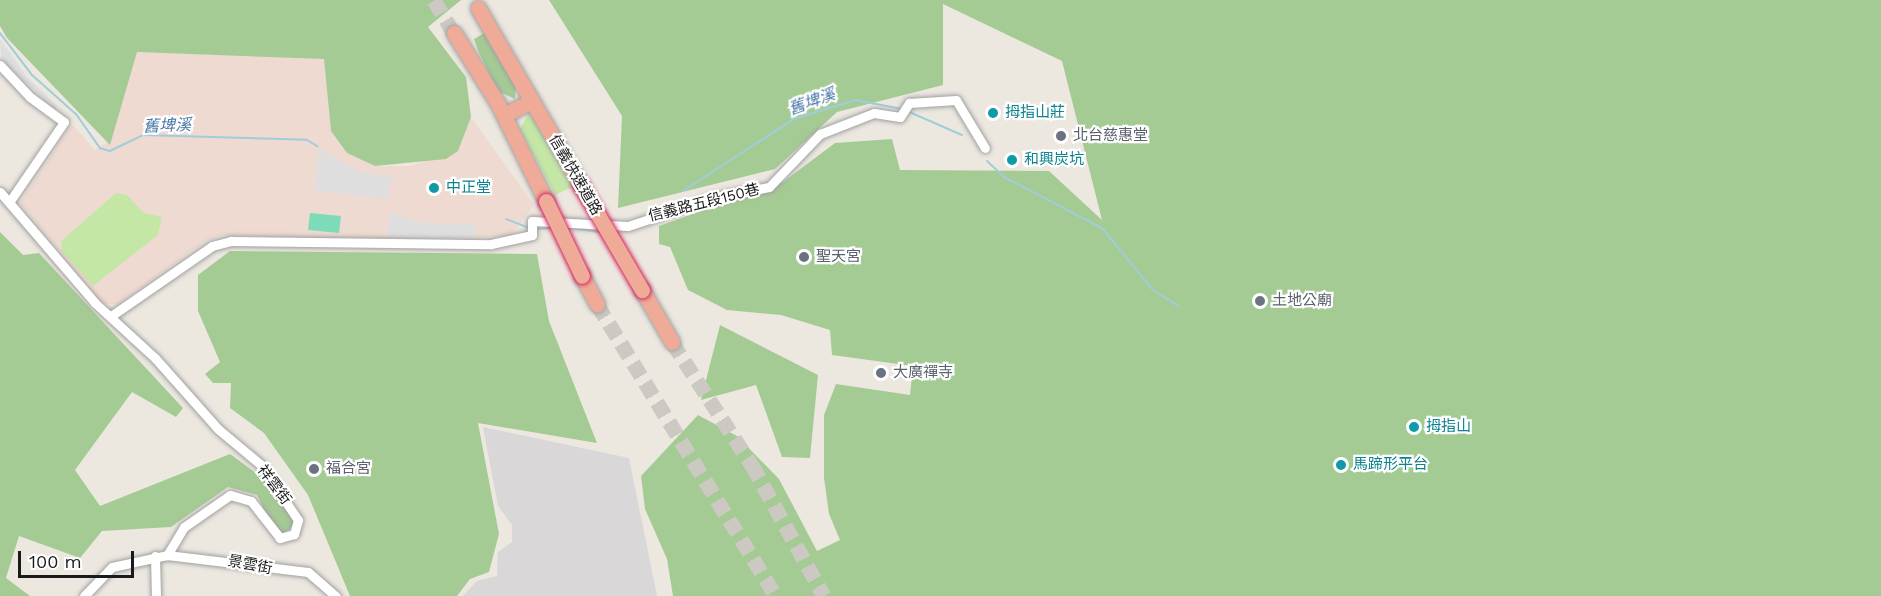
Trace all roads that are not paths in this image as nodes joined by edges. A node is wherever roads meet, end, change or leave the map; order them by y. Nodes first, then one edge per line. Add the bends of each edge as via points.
1 (478, 8) dead end
2 (454, 33) tunnel mouth
3 (0, 64) edge
4 (532, 101) junction
5 (504, 115) junction
6 (985, 148) dead end
7 (0, 192) edge
8 (10, 201) junction
9 (597, 304) tunnel mouth
10 (111, 316) junction
11 (672, 342) tunnel mouth
12 (167, 555) junction
13 (155, 556) junction
14 (84, 596) edge
15 (156, 596) edge
16 (336, 596) edge

1 - 4 highway, 信義快速道路
2 - 5 highway
3 - 8 street via 30,97 64,122
4 - 5 highway
4 - 11 highway, 信義快速道路, bridge
5 - 9 highway, bridge
6 - 10 street, 信義路五段150巷 via 956,100 909,103 903,116 874,113 820,134 769,187 615,228 532,221 532,235 491,244 225,242
7 - 8 street
8 - 10 street
10 - 12 street, 祥雲街 via 218,429 260,464 298,520 294,534 280,538 251,501 230,495 184,527
12 - 13 street, 景雲街
12 - 16 street, 景雲街 via 308,572
13 - 14 street, 景雲街 via 112,567
13 - 15 street

